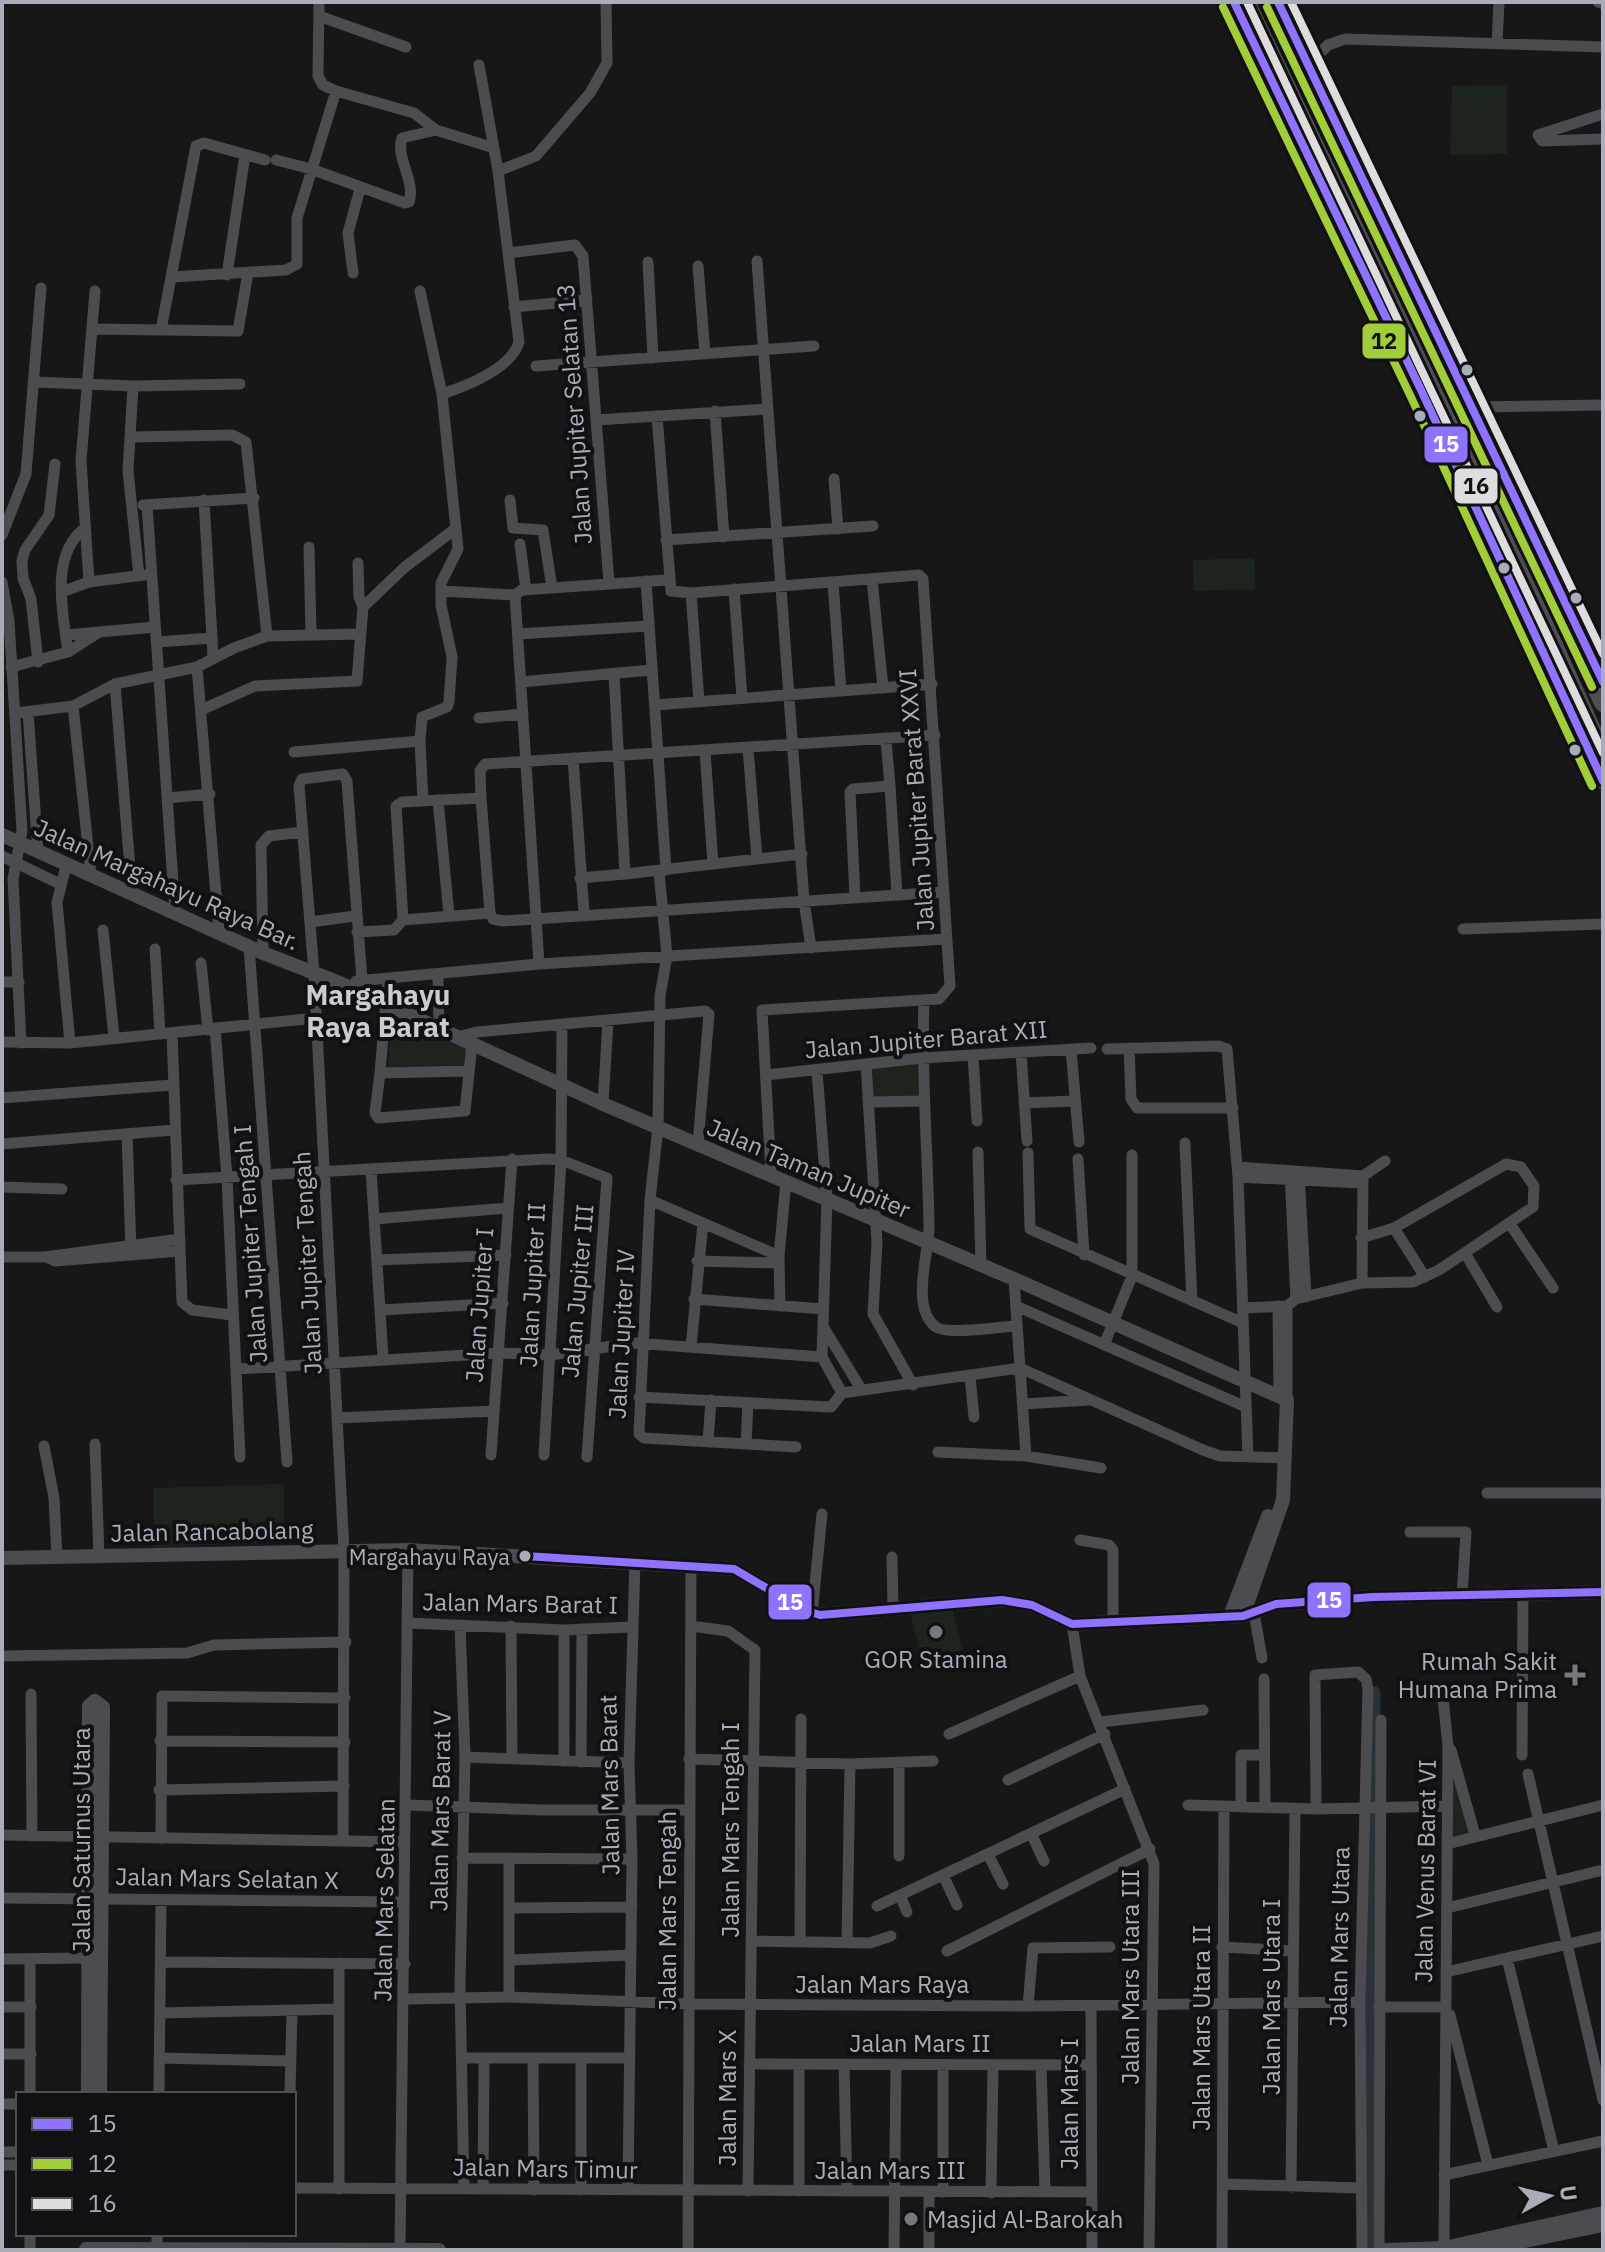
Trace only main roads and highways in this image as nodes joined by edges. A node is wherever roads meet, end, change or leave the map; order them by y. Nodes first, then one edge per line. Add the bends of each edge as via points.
1 (1234, 2) edge
2 (1246, 2) edge
3 (1270, 2) edge
4 (1278, 2) edge
5 (1262, 60) junction
6 (1284, 81) junction
7 (1391, 248) junction
8 (1416, 354) junction
9 (1421, 390) junction
10 (1569, 611) junction
11 (1574, 639) junction
12 (1603, 682) edge
13 (1603, 703) edge
14 (1603, 754) edge
15 (1603, 781) edge

1 - 5 main road
2 - 6 highway
3 - 7 highway
4 - 7 main road
5 - 6 highway
5 - 9 main road
6 - 8 highway
7 - 10 main road
7 - 11 highway
8 - 9 highway
8 - 14 highway
9 - 15 main road
10 - 11 highway
10 - 12 main road
11 - 13 highway

